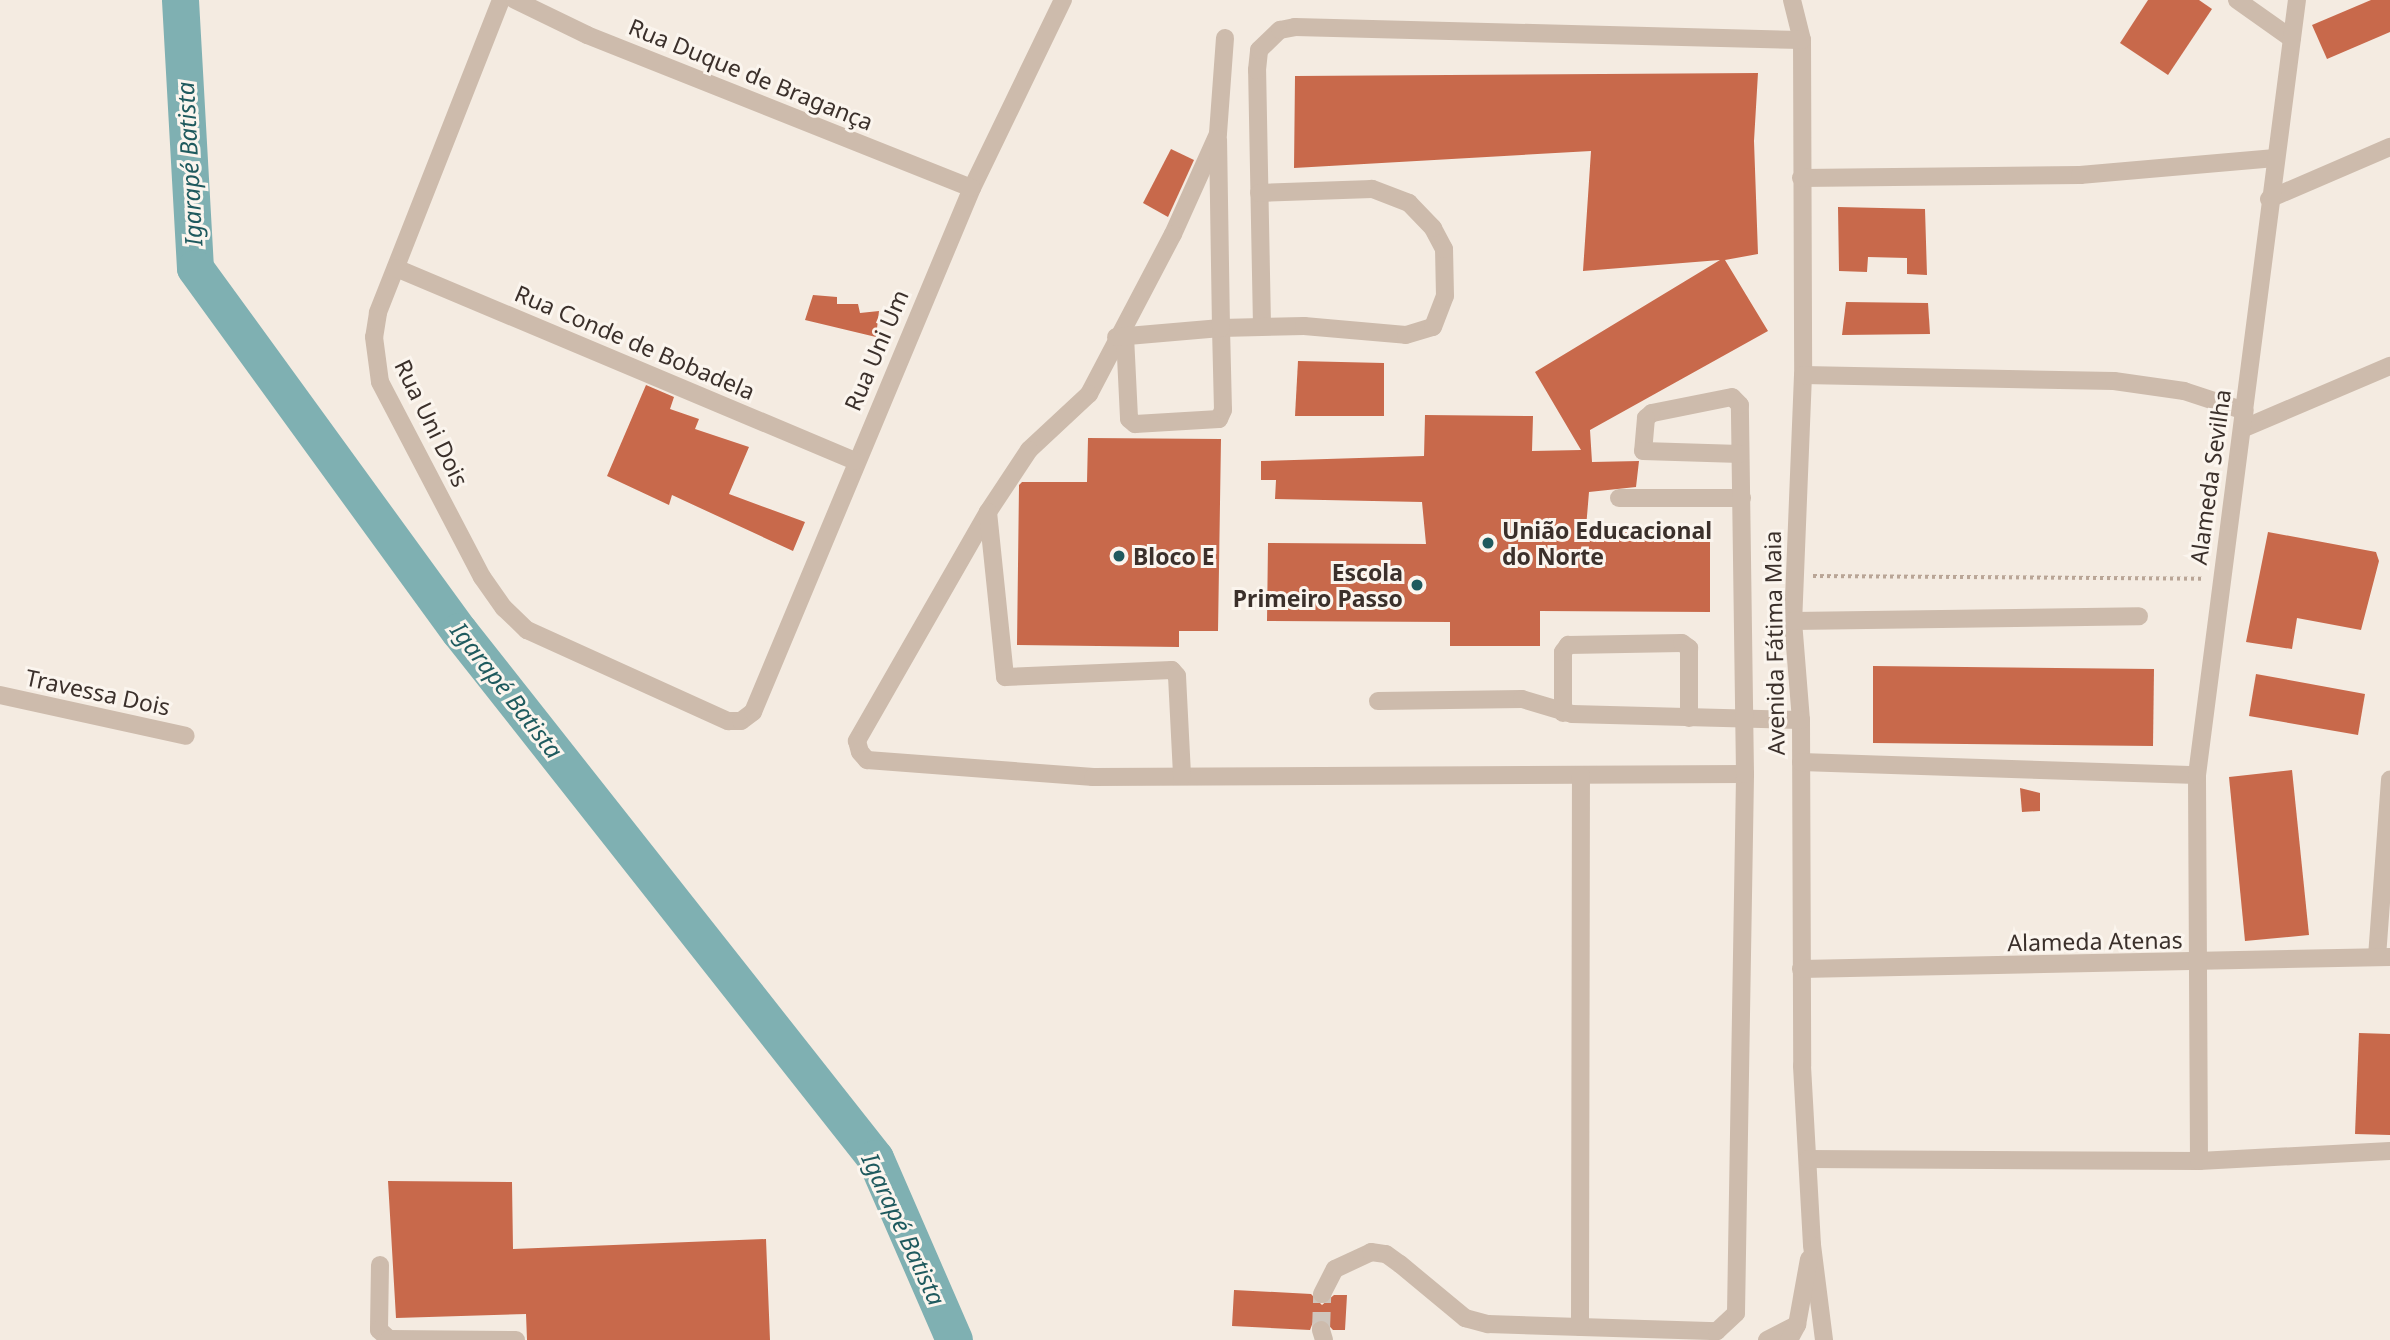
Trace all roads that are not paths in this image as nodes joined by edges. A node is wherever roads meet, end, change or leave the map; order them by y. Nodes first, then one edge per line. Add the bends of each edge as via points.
1 (501, 0) edge
2 (515, 0) edge
3 (1063, 0) edge
4 (1792, 0) edge
5 (2237, 0) edge
6 (2297, 0) edge
7 (1225, 38) dead end
8 (2292, 39) junction
9 (1802, 40) junction
10 (1218, 134) junction
11 (2390, 147) edge
12 (2275, 158) junction
13 (1801, 178) junction
14 (972, 188) junction
15 (1259, 192) junction
16 (2269, 199) junction
17 (397, 268) junction
18 (1262, 326) junction
19 (1221, 328) junction
20 (1121, 337) junction
21 (2390, 366) edge
22 (1803, 375) junction
23 (2243, 420) junction
24 (1740, 454) junction
25 (855, 461) junction
26 (1619, 498) dead end
27 (1742, 498) junction
28 (988, 512) junction
29 (2139, 615) dead end
30 (1793, 621) junction
31 (0, 695) edge
32 (1378, 701) dead end
33 (1563, 713) junction
34 (1689, 718) junction
35 (1744, 718) junction
36 (1801, 720) junction
37 (741, 721) joint
38 (186, 736) dead end
39 (1801, 762) junction
40 (1745, 774) junction
41 (1581, 775) junction
42 (2197, 775) junction
43 (1182, 776) junction
44 (2390, 779) edge
45 (2384, 957) edge
46 (2197, 964) junction
47 (1801, 969) junction
48 (2390, 1151) edge
49 (1808, 1159) junction
50 (2199, 1161) junction
51 (1812, 1245) junction
52 (380, 1265) dead end
53 (1322, 1294) tunnel mouth
54 (1580, 1326) junction
55 (1793, 1332) edge
56 (516, 1340) edge
57 (1767, 1340) edge
58 (1824, 1340) edge

1 - 17 street, Rua Uni Dois
2 - 14 street, Rua Duque de Bragança via 587,35
3 - 14 street, Rua Uni Um
4 - 9 street, Avenida Fátima Maia
5 - 8 street
6 - 8 street, Alameda Sevilha
7 - 10 street
8 - 12 street, Alameda Sevilha
9 - 13 street, Avenida Fátima Maia
9 - 15 street via 1280,30 1259,50
10 - 19 street
10 - 20 street
11 - 16 street
12 - 13 street via 2081,174
12 - 16 street, Alameda Sevilha
13 - 22 street, Avenida Fátima Maia
14 - 25 street, Rua Uni Um
15 - 18 street
15 - 18 street via 1383,190 1409,204 1433,228 1446,260 1441,312 1433,327 1420,333
16 - 23 street, Alameda Sevilha
17 - 25 street, Rua Conde de Bobadela
17 - 37 street, Rua Uni Dois via 374,337 380,382 482,578 504,608 527,630 728,721
18 - 19 street
19 - 20 street
19 - 20 street via 1223,410 1219,419 1132,422
20 - 28 street via 1089,394 1029,450
21 - 23 street
22 - 23 street via 2114,381 2184,391
22 - 30 street, Avenida Fátima Maia
23 - 42 street, Alameda Sevilha
24 - 24 street via 1740,405 1732,397 1646,418 1643,450
24 - 27 street
25 - 37 street, Rua Uni Um via 753,712
26 - 27 street
27 - 35 street
28 - 43 street via 1005,677 1172,670 1177,676
28 - 43 street via 857,741 860,752 867,760 1093,777
29 - 30 street
30 - 36 street, Avenida Fátima Maia
31 - 38 street, Travessa Dois
32 - 33 street via 1522,699
33 - 34 street
33 - 34 street via 1563,652 1567,645 1682,643 1689,648
34 - 35 street
35 - 36 street
35 - 40 street
36 - 39 street, Avenida Fátima Maia
39 - 42 street
39 - 47 street, Avenida Fátima Maia
40 - 41 street
40 - 54 street via 1736,1313 1717,1331
41 - 43 street
41 - 54 street
42 - 46 street, Alameda Sevilha
44 - 45 street
45 - 46 street, Alameda Atenas
46 - 47 street, Alameda Atenas
46 - 50 street, Alameda Sevilha
47 - 49 street, Avenida Fátima Maia
48 - 50 street
49 - 50 street
49 - 51 street, Avenida Fátima Maia
51 - 55 street, Avenida Fátima Maia
51 - 58 street, Avenida Fátima Maia
52 - 56 street via 379,1330 389,1339
53 - 54 street via 1335,1269 1371,1252 1393,1259 1465,1318 1488,1324
55 - 57 street

